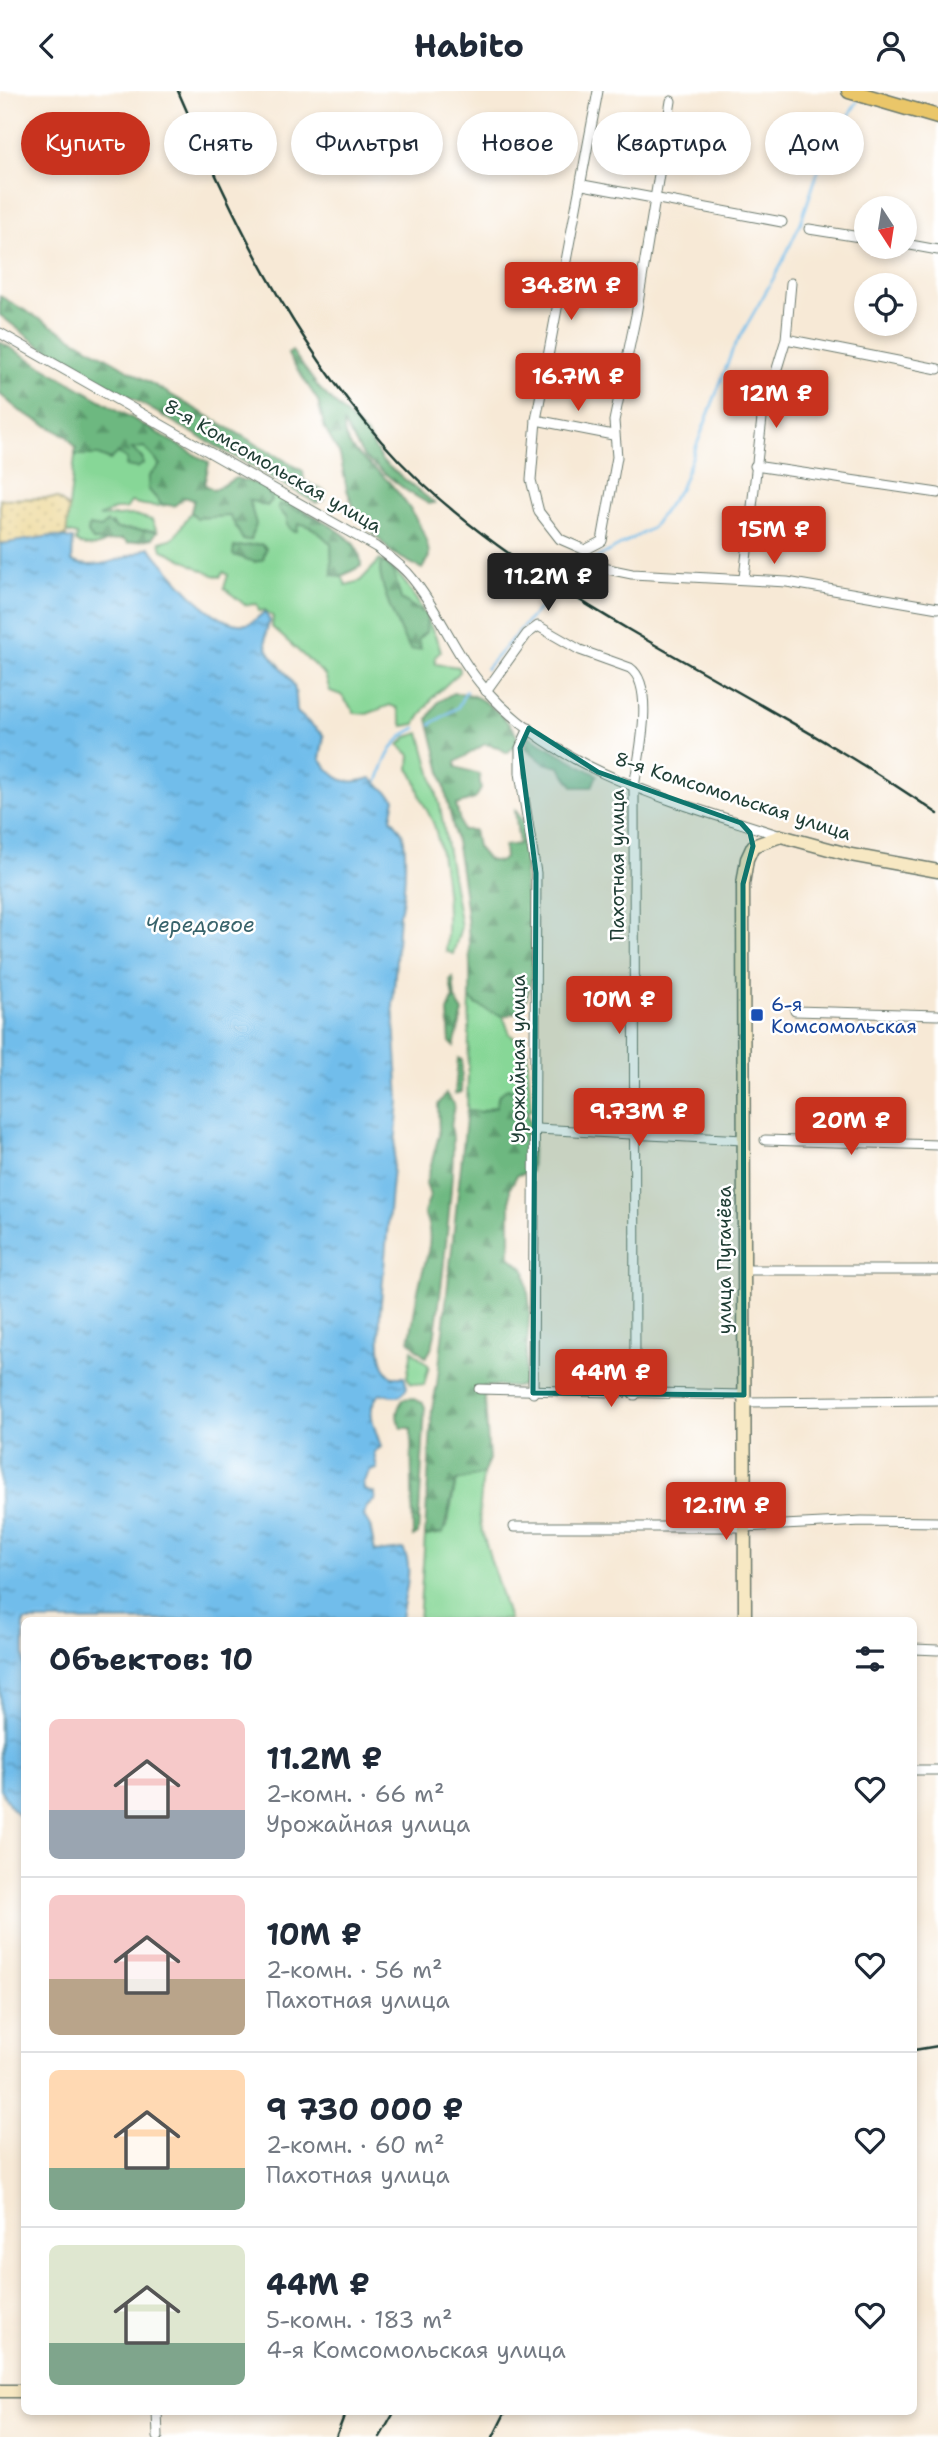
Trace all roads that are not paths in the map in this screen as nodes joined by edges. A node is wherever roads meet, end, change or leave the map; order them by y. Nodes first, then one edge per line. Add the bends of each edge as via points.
1 (598, 91) edge
2 (849, 91) edge
3 (671, 101) dead end
4 (938, 117) edge
5 (583, 185) junction
6 (654, 198) junction
7 (782, 222) dead end
8 (809, 229) dead end
9 (854, 236) edge
10 (917, 246) edge
11 (938, 250) edge
12 (791, 282) dead end
13 (0, 333) edge
14 (786, 339) junction
15 (938, 369) edge
16 (536, 420) junction
17 (613, 435) junction
18 (755, 466) junction
19 (938, 493) edge
20 (603, 568) dead end
21 (744, 577) junction
22 (938, 608) edge
23 (486, 691) junction
24 (529, 728) junction
25 (634, 787) junction
26 (741, 823) junction
27 (781, 836) junction
28 (753, 845) junction
29 (938, 871) edge
30 (795, 1011) dead end
31 (938, 1015) edge
32 (537, 1129) junction
33 (634, 1133) junction
34 (743, 1139) junction
35 (765, 1140) dead end
36 (938, 1145) edge
37 (743, 1270) junction
38 (938, 1270) edge
39 (479, 1389) dead end
40 (533, 1393) junction
41 (635, 1395) junction
42 (744, 1399) junction
43 (938, 1400) edge
44 (938, 1522) edge
45 (514, 1527) dead end
46 (745, 1527) junction
47 (746, 1617) edge
48 (917, 1649) edge
49 (938, 1650) edge
50 (917, 1770) edge
51 (938, 1770) edge
52 (0, 2391) edge
53 (21, 2391) edge
54 (158, 2415) edge
55 (159, 2437) edge

1 - 5 street
2 - 4 main road
3 - 6 street
5 - 6 street
5 - 16 street
6 - 7 street
6 - 17 street
8 - 9 street
10 - 11 street
12 - 14 street
13 - 23 street, 8-я Комсомольская улица via 376,547 412,578
14 - 15 street
14 - 18 street via 762,418
16 - 17 street
16 - 17 street via 531,480 539,512 560,539 577,549 593,548 602,541 617,457
18 - 19 street
18 - 21 street
20 - 21 street via 632,574
21 - 22 street
23 - 24 street, 8-я Комсомольская улица
23 - 25 street, Пахотная улица via 527,633 538,626 580,650 637,673 643,721
24 - 25 street, 8-я Комсомольская улица via 598,772
24 - 32 street, Урожайная улица via 520,748 520,773 536,873
25 - 26 street, 8-я Комсомольская улица
25 - 33 street, Пахотная улица
26 - 27 street, 8-я Комсомольская улица
26 - 28 street
27 - 28 main road
27 - 29 main road, 8-я Комсомольская улица
28 - 34 main road, улица Пугачёва via 743,884
30 - 31 street
32 - 33 street
32 - 40 street, Урожайная улица
33 - 34 street
33 - 41 street, Пахотная улица
34 - 37 main road, улица Пугачёва
35 - 36 street
37 - 38 street
37 - 42 main road, улица Пугачёва
39 - 40 street
40 - 41 street
41 - 42 street
42 - 43 street
42 - 46 main road, улица Пугачёва
44 - 46 street
45 - 46 street
46 - 47 main road, улица Пугачёва
48 - 49 street
50 - 51 street
52 - 53 main road
54 - 55 street

